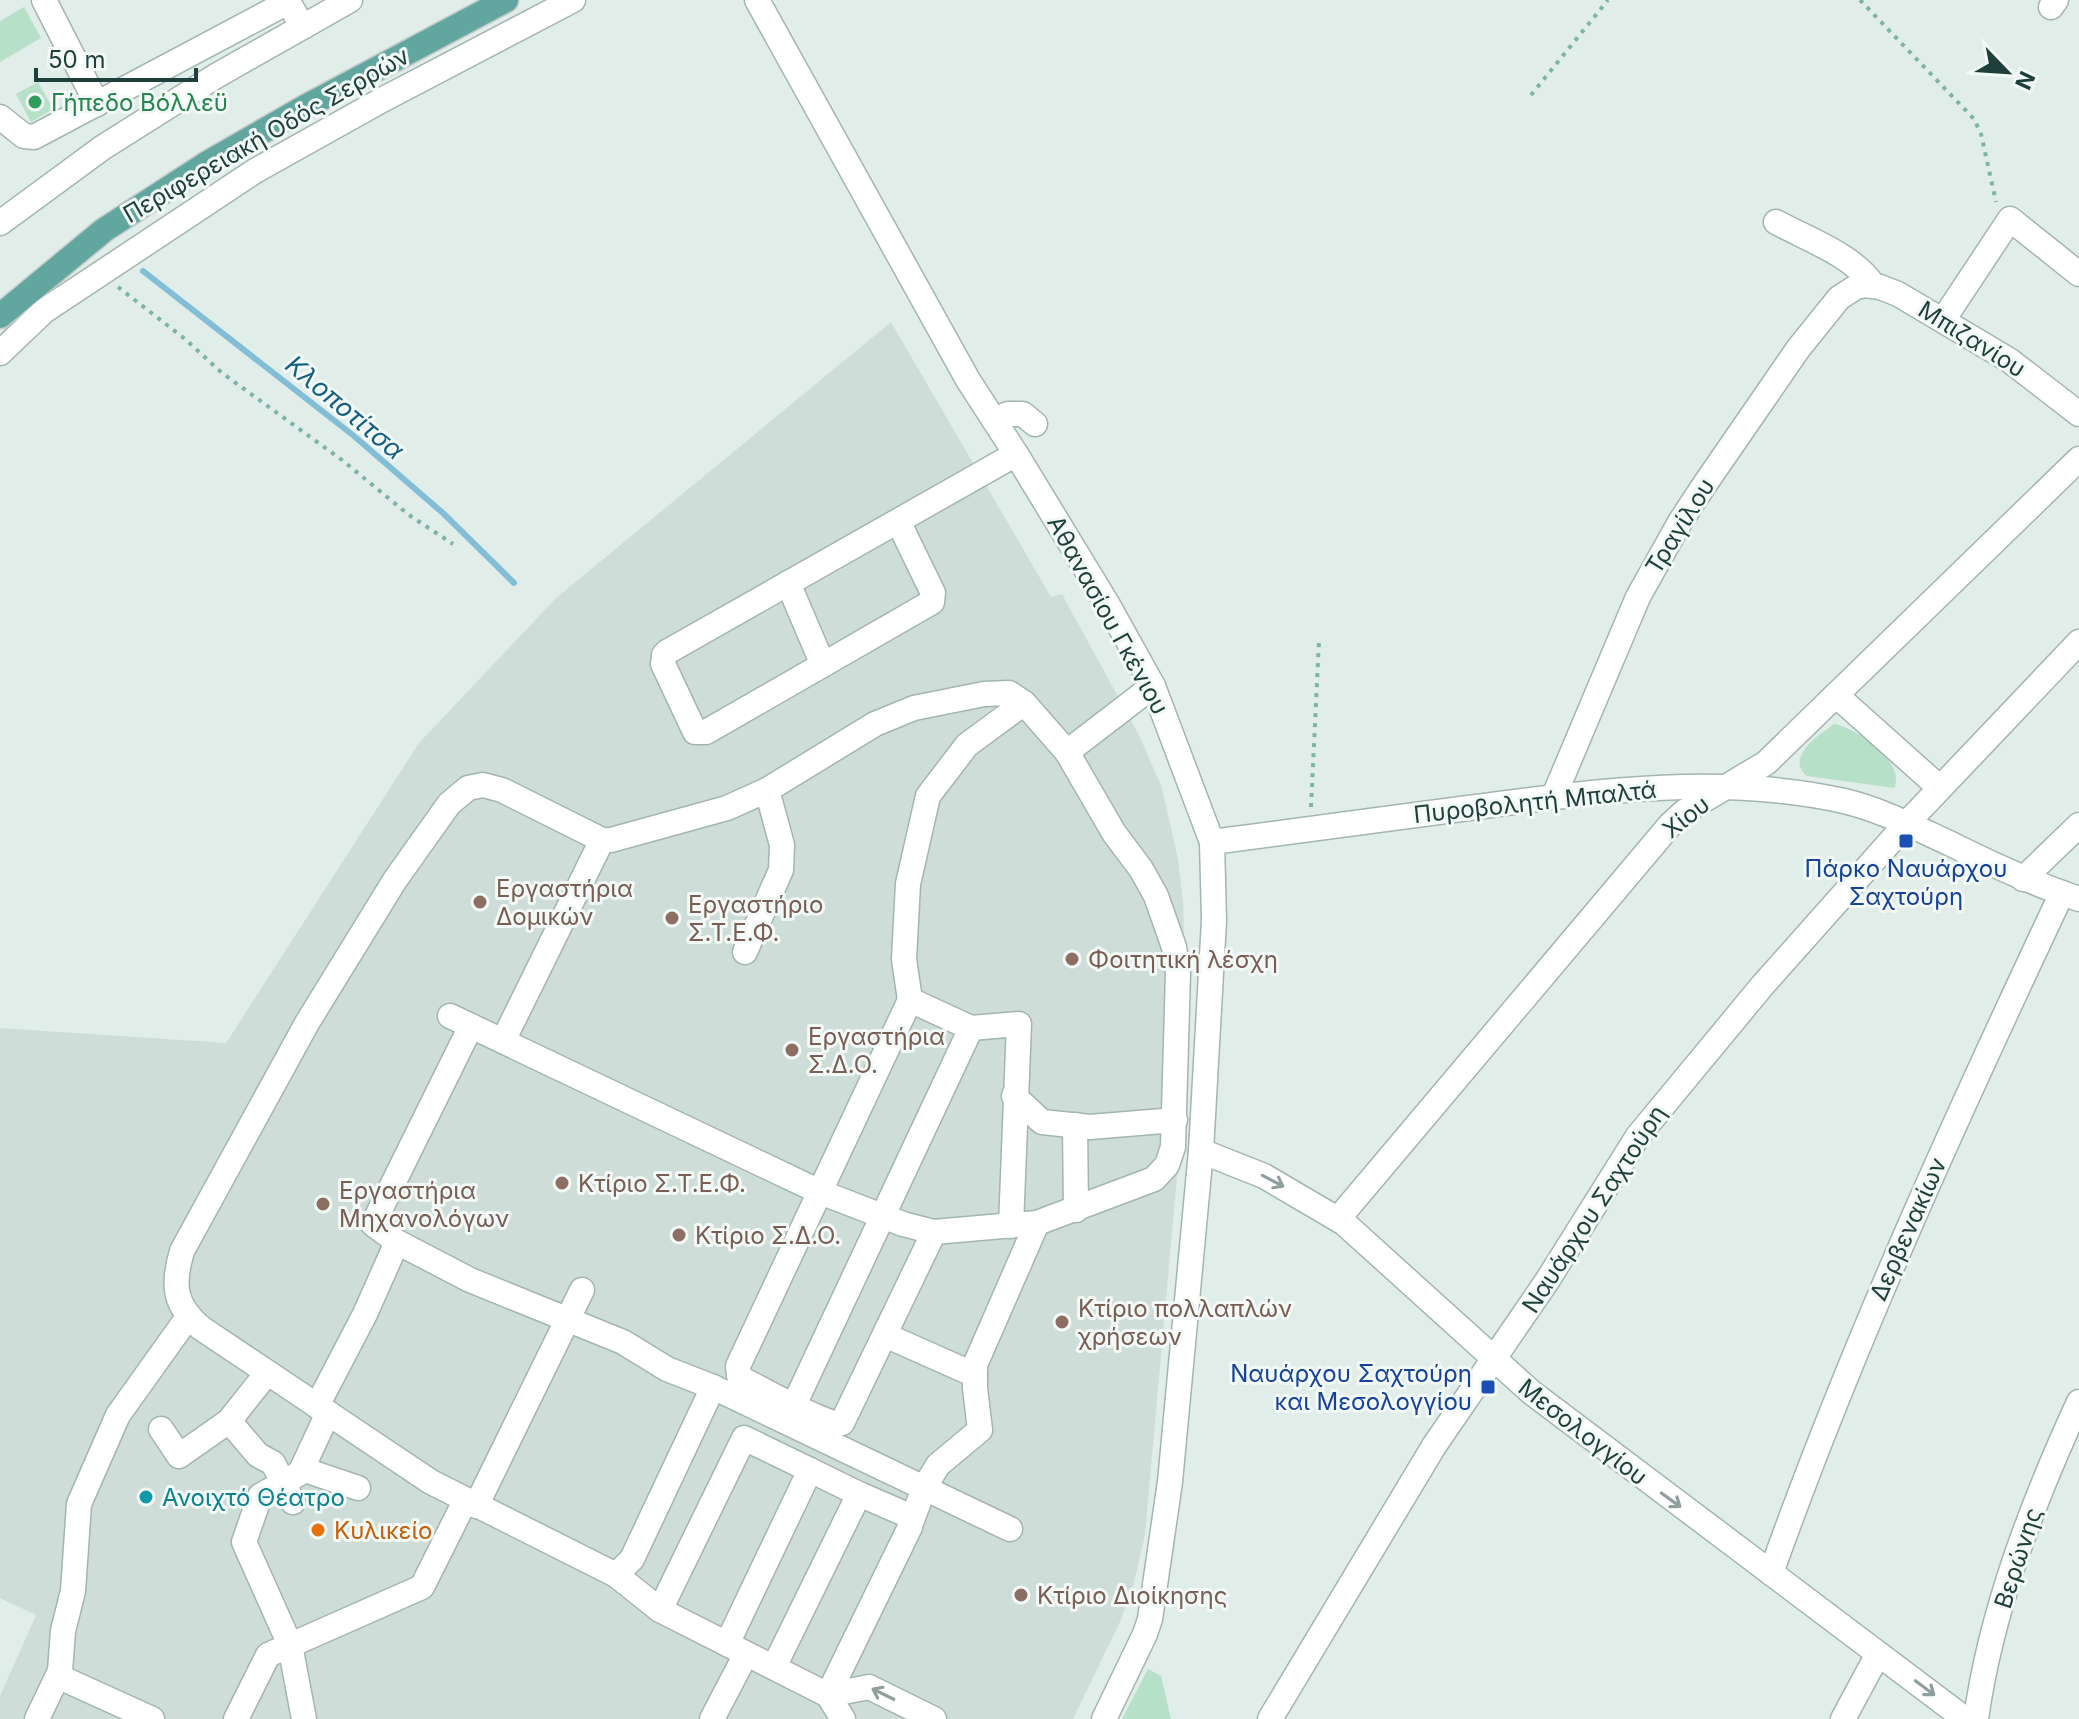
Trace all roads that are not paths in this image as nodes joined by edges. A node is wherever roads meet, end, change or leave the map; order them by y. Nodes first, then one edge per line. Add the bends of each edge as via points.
1 (44, 0) edge
2 (350, 0) edge
3 (506, 0) edge
4 (573, 0) edge
5 (757, 0) edge
6 (289, 1) edge
7 (303, 27) junction
8 (97, 104) junction
9 (0, 117) edge
10 (1776, 222) dead end
11 (0, 223) edge
12 (2079, 274) edge
13 (1864, 286) junction
14 (0, 316) edge
15 (1943, 320) junction
16 (0, 353) edge
17 (2079, 414) edge
18 (994, 420) junction
19 (1035, 424) dead end
20 (1016, 454) junction
21 (2079, 459) edge
22 (898, 521) junction
23 (788, 583) junction
24 (2079, 642) edge
25 (823, 665) junction
26 (1153, 686) junction
27 (1837, 696) junction
28 (1024, 703) junction
29 (1067, 752) junction
30 (1728, 788) junction
31 (1940, 788) junction
32 (767, 790) junction
33 (1554, 796) junction
34 (1907, 823) junction
35 (2079, 825) edge
36 (602, 840) junction
37 (1212, 842) junction
38 (2023, 879) junction
39 (2071, 896) edge
40 (745, 952) dead end
41 (910, 1000) junction
42 (971, 1028) junction
43 (503, 1041) junction
44 (1014, 1096) junction
45 (1175, 1120) junction
46 (1075, 1125) junction
47 (1201, 1151) junction
48 (820, 1192) junction
49 (1076, 1210) junction
50 (883, 1216) junction
51 (1338, 1219) junction
52 (1037, 1223) junction
53 (1011, 1226) junction
54 (934, 1232) junction
55 (397, 1242) junction
56 (582, 1290) dead end
57 (188, 1317) junction
58 (567, 1320) junction
59 (885, 1335) junction
60 (1492, 1360) junction
61 (267, 1373) junction
62 (975, 1375) junction
63 (713, 1387) junction
64 (765, 1401) junction
65 (2079, 1402) edge
66 (794, 1405) junction
67 (322, 1409) junction
68 (229, 1421) junction
69 (161, 1429) dead end
70 (744, 1438) junction
71 (810, 1470) junction
72 (292, 1485) junction
73 (358, 1488) dead end
74 (924, 1488) junction
75 (859, 1494) junction
76 (471, 1503) junction
77 (911, 1523) junction
78 (1010, 1529) dead end
79 (1771, 1573) junction
80 (616, 1575) junction
81 (660, 1610) junction
82 (290, 1645) junction
83 (736, 1649) junction
84 (1878, 1654) junction
85 (774, 1667) junction
86 (60, 1671) junction
87 (828, 1695) junction
88 (39, 1719) edge
89 (152, 1719) edge
90 (236, 1719) edge
91 (304, 1719) edge
92 (712, 1719) edge
93 (843, 1719) edge
94 (934, 1719) edge
95 (1104, 1719) edge
96 (1270, 1719) edge
97 (1843, 1719) edge
98 (1965, 1719) edge
99 (1976, 1719) edge

1 - 8 street
2 - 7 street
3 - 14 main road, Περιφερειακή Οδός Σερρών via 206,164 104,230
4 - 16 street via 255,171 44,311
5 - 18 street, Αθανασίου Γκένιου
6 - 7 street
6 - 8 street
7 - 11 street via 102,148
8 - 9 street via 34,137 24,136
10 - 13 street, Μπιζανίου via 1866,274
12 - 15 street via 2010,219
13 - 15 street, Μπιζανίου via 1898,294
13 - 33 street, Τραγίλου via 1839,298 1813,329 1656,562
15 - 17 street, Μπιζανίου via 2022,369
18 - 19 street via 1023,414
18 - 20 street, Αθανασίου Γκένιου
20 - 22 street
20 - 26 street, Αθανασίου Γκένιου
21 - 27 street, Χίου
22 - 23 street
22 - 25 street via 933,593 932,602
23 - 25 street
23 - 25 street via 667,652 663,664 692,728 701,733
24 - 31 street, Ναυάρχου Σαχτούρη
26 - 29 street
26 - 37 street, Αθανασίου Γκένιου
27 - 30 street, Χίου via 1766,763
27 - 31 street
28 - 29 street
28 - 32 street via 1009,693 984,694 914,708 875,724
28 - 41 street via 967,745 928,796 908,884 904,959
29 - 45 street via 1156,896 1174,947
30 - 33 street, Πυροβολητή Μπαλτά via 1651,787
30 - 34 street, Πυροβολητή Μπαλτά via 1828,798
30 - 51 street, Χίου via 1684,812 1653,844
31 - 34 street, Ναυάρχου Σαχτούρη
32 - 36 street via 701,815
32 - 40 street via 782,845 781,870
33 - 37 street, Πυροβολητή Μπαλτά
34 - 38 street, Πυροβολητή Μπαλτά
34 - 60 street, Ναυάρχου Σαχτούρη via 1656,1111
35 - 38 street
36 - 43 street
36 - 57 street via 483,785 468,788 449,804 307,1023 188,1237 176,1291
37 - 47 street, Αθανασίου Γκένιου via 1214,920
38 - 39 street, Πυροβολητή Μπαλτά
39 - 79 street, Δερβενακίων via 1884,1280
41 - 42 street
41 - 48 street
42 - 44 street via 1019,1024
42 - 50 street
43 - 48 street
43 - 55 street via 460,1021 373,1224
44 - 46 street via 1042,1122
44 - 53 street
45 - 46 street
45 - 49 street via 1167,1165 1154,1179
46 - 49 street
47 -> 51 street, Μεσολογγίου via 1264,1176
47 - 95 street, Αθανασίου Γκένιου via 1155,1598 1145,1634
48 - 50 street
48 - 64 street via 738,1366 742,1379
49 - 52 street
50 - 54 street
50 - 66 street
51 - 60 street, Μεσολογγίου
52 - 53 street
52 - 62 street
53 - 54 street
54 - 59 street
55 - 58 street via 470,1280
55 - 67 street
56 - 58 street
57 - 61 street
57 - 86 street via 118,1415 79,1504
58 - 63 street
58 - 76 street
59 - 62 street
59 - 66 street via 842,1423
60 -> 79 street, Μεσολογγίου
60 - 96 street, Ναυάρχου Σαχτούρη via 1434,1446
61 - 67 street
61 - 68 street
62 - 74 street via 980,1430 938,1465
63 - 64 street
63 - 80 street via 632,1559
64 - 66 street
64 - 70 street
64 - 74 street
65 - 99 street, Βερώνης via 2014,1567
67 - 72 street
67 - 76 street
68 - 69 street via 179,1456
68 - 72 street
70 - 71 street
70 - 81 street
71 - 75 street
71 - 83 street
72 - 73 street
72 - 82 street via 260,1496 244,1542
74 - 77 street
74 - 78 street
75 - 77 street via 905,1514
75 - 85 street
76 - 80 street
76 - 82 street via 422,1587
77 - 87 street
79 - 84 street, Μεσολογγίου
80 - 81 street
81 - 83 street
82 - 90 street via 264,1659
82 - 91 street
83 - 85 street
83 - 92 street
84 - 97 street
84 -> 98 street, Μεσολογγίου
85 - 87 street
86 - 88 street
86 - 89 street via 64,1679
87 - 93 street
94 -> 87 street via 869,1687

